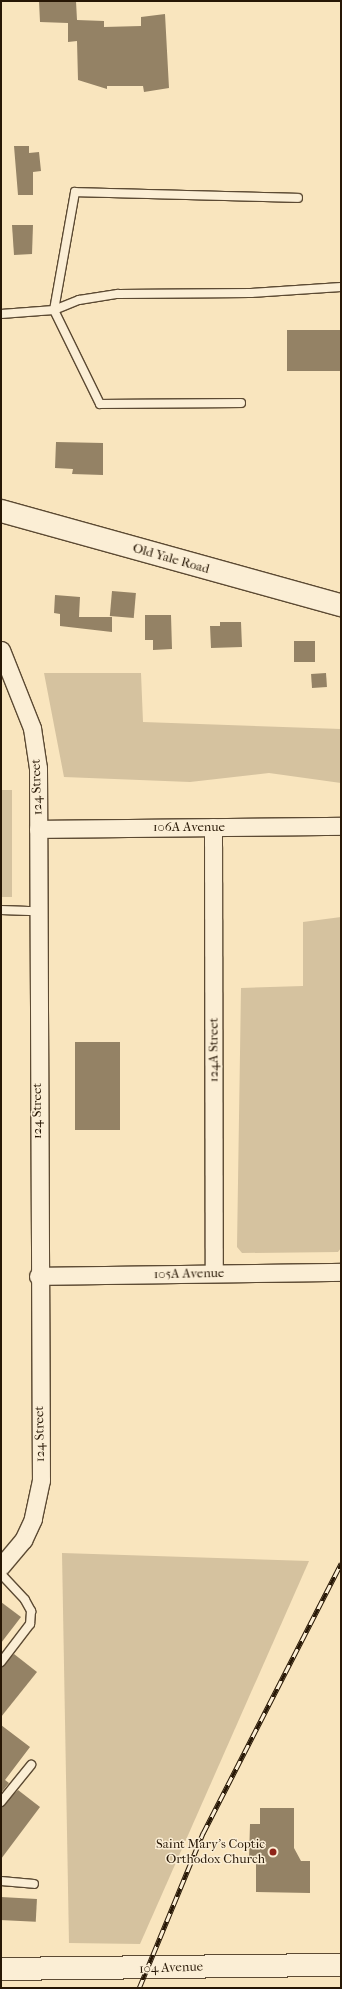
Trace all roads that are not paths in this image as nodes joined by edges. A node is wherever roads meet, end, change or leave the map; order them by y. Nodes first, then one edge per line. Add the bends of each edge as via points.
1 (298, 198) dead end
2 (341, 287) edge
3 (54, 310) junction
4 (1, 314) edge
5 (241, 403) dead end
6 (1, 510) edge
7 (341, 605) edge
8 (1, 650) edge
9 (341, 826) edge
10 (213, 827) junction
11 (38, 829) junction
12 (1, 910) edge
13 (36, 911) junction
14 (341, 1272) edge
15 (214, 1274) junction
16 (38, 1276) junction
17 (1, 1566) edge
18 (1, 1574) edge
19 (1, 1662) edge
20 (31, 1765) dead end
21 (1, 1802) edge
22 (1, 1881) edge
23 (34, 1884) dead end
24 (341, 1965) edge
25 (1, 1969) edge

1 - 3 lane via 75,192
2 - 3 lane via 251,293 118,294 79,300
3 - 4 lane
3 - 5 lane via 100,404
6 - 7 main road, Old Yale Road
8 - 11 street, 124 Street via 32,728 38,768
9 - 10 street, 106A Avenue
10 - 11 street, 106A Avenue
10 - 15 street, 124A Street
11 - 13 street, 124 Street
12 - 13 lane
13 - 16 street, 124 Street
14 - 15 street, 105A Avenue
15 - 16 street, 105A Avenue
16 - 17 street, 124 Street via 39,1500 23,1540
18 - 19 lane via 26,1600 30,1611 30,1624
20 - 21 lane
22 - 23 lane
24 - 25 main road, 104 Avenue

